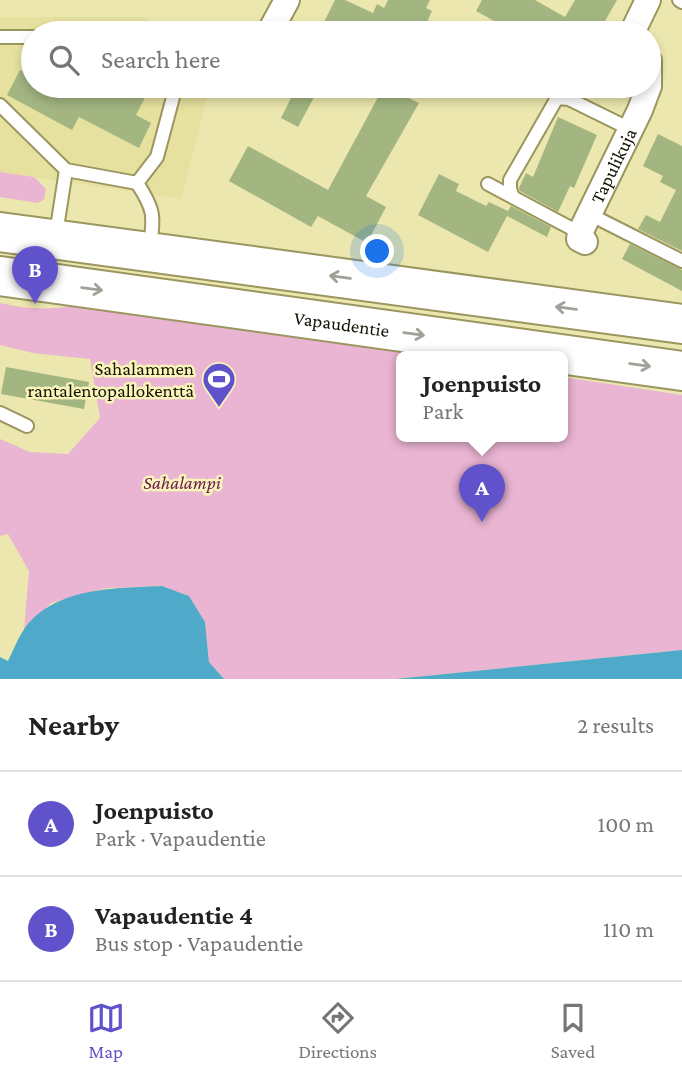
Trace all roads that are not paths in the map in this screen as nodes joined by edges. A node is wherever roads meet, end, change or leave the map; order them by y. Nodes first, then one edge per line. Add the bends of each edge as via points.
1 (286, 0) edge
2 (648, 0) edge
3 (275, 21) edge
4 (638, 21) edge
5 (0, 37) edge
6 (21, 37) edge
7 (173, 98) edge
8 (643, 98) edge
9 (0, 105) edge
10 (630, 129) junction
11 (66, 170) junction
12 (137, 183) junction
13 (488, 184) dead end
14 (513, 197) junction
15 (585, 230) junction
16 (0, 232) edge
17 (55, 238) junction
18 (150, 251) junction
19 (682, 261) edge
20 (0, 276) edge
21 (682, 324) edge
22 (538, 351) edge
23 (568, 355) edge
24 (682, 371) edge
25 (0, 413) edge
26 (27, 426) dead end

1 - 3 street
2 - 4 street
5 - 6 lane
7 - 12 lane via 157,157
8 - 10 street, Tapulikuja
9 - 11 lane
10 - 14 lane via 569,99 557,98 510,180
10 - 15 street, Tapulikuja
11 - 12 lane
11 - 17 lane
12 - 18 lane via 150,202
13 - 14 lane
14 - 15 lane
15 - 19 lane
16 - 17 main road
17 - 18 main road
21 -> 18 main road
20 -> 22 main road, Vapaudentie
23 -> 24 main road, Vapaudentie
25 - 26 lane

